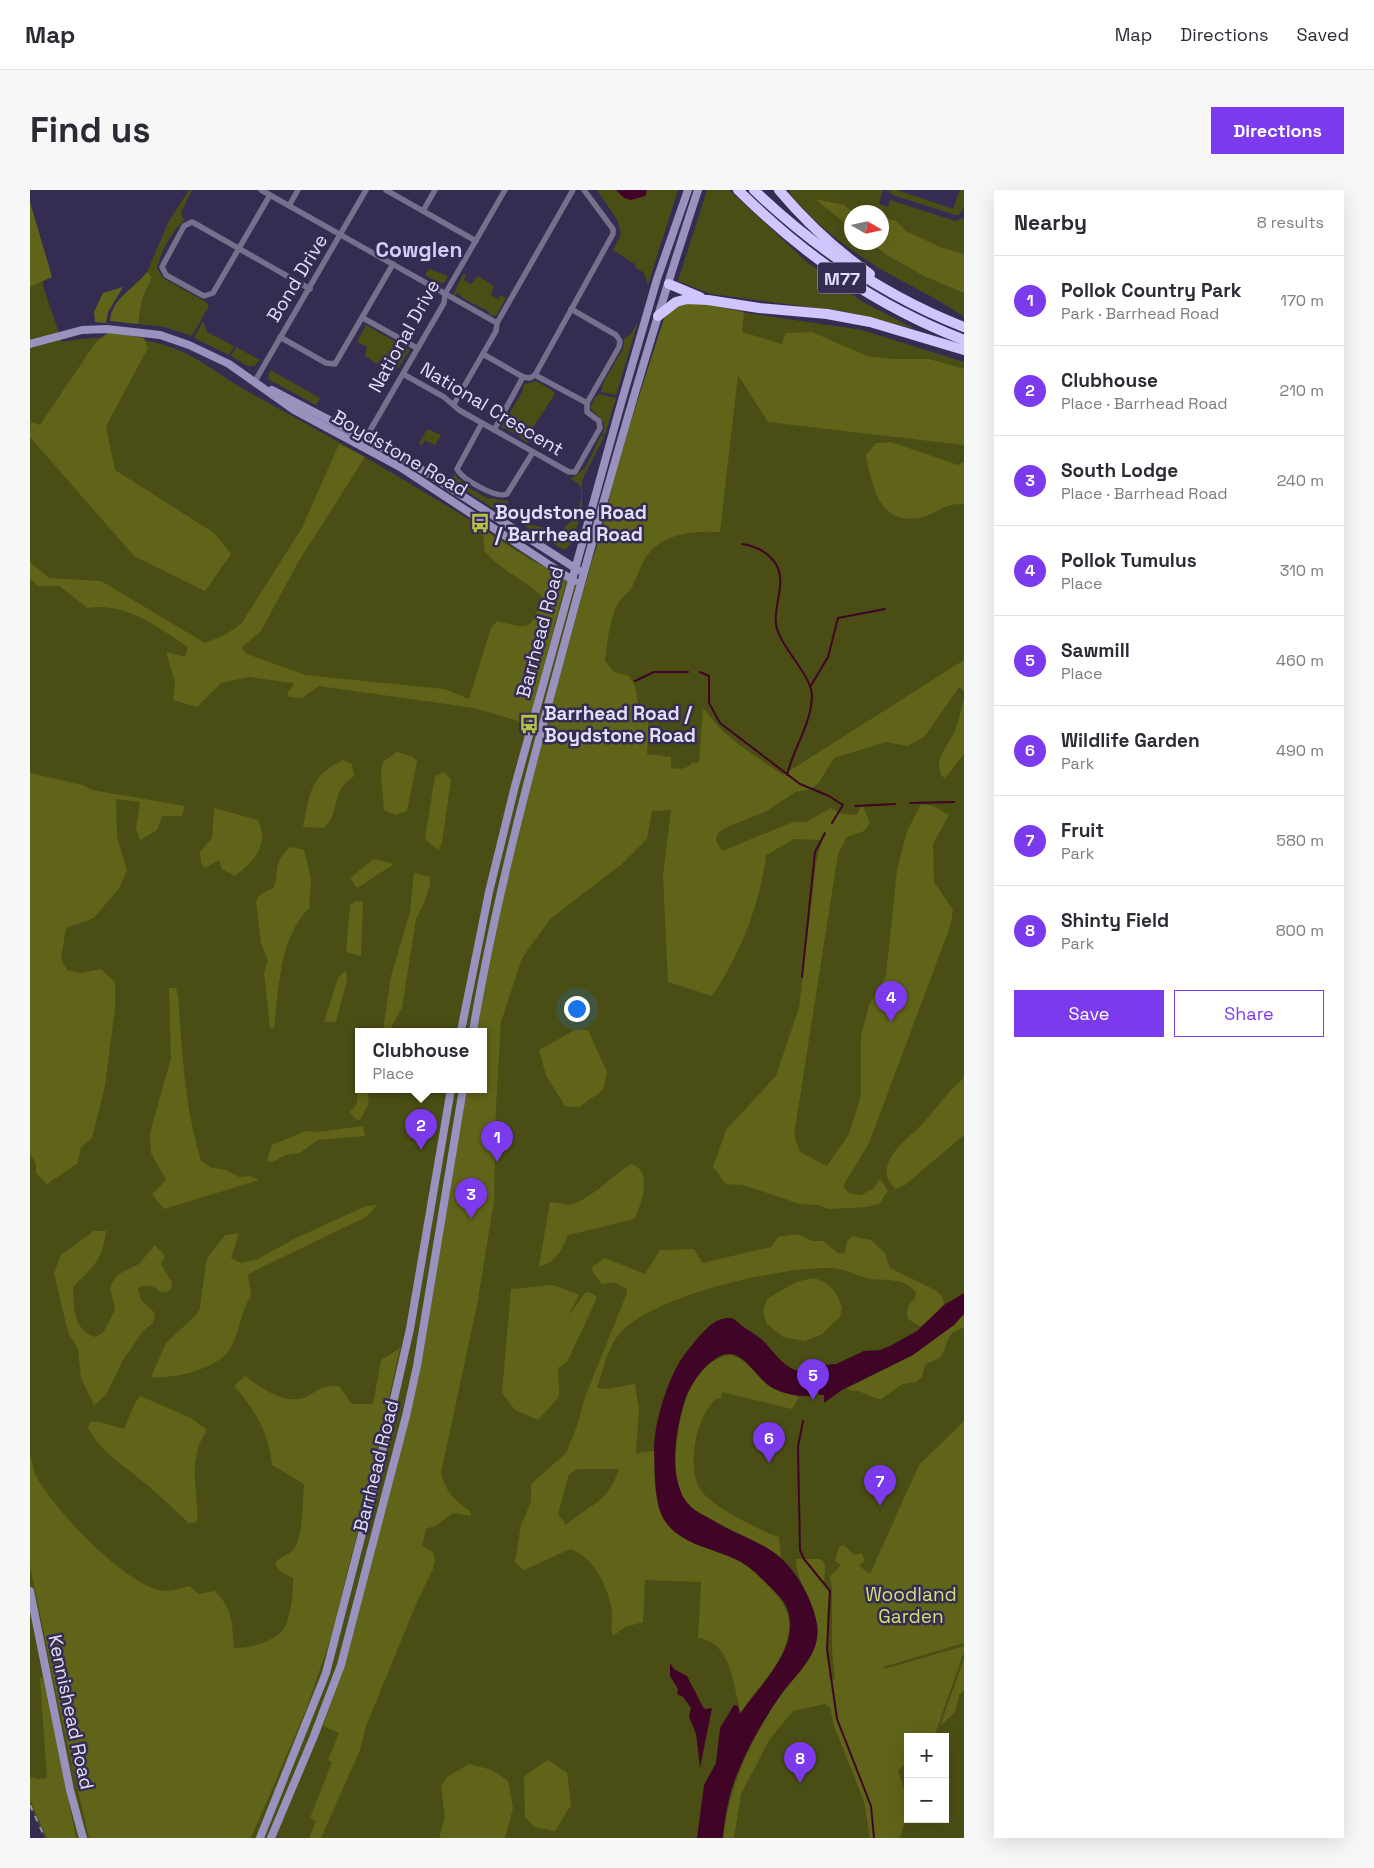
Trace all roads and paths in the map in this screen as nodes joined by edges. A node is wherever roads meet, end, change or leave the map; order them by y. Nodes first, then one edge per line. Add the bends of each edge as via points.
1 (261, 190) edge
2 (298, 190) edge
3 (366, 190) edge
4 (386, 190) edge
5 (435, 190) edge
6 (505, 190) edge
7 (574, 190) edge
8 (584, 190) edge
9 (688, 190) edge
10 (738, 190) edge
11 (754, 190) edge
12 (780, 190) edge
13 (697, 194) edge
14 (270, 195) junction
15 (290, 204) junction
16 (423, 211) junction
17 (342, 234) junction
18 (476, 241) junction
19 (238, 248) junction
20 (392, 264) junction
21 (657, 279) junction
22 (669, 284) junction
23 (310, 288) junction
24 (445, 294) junction
25 (708, 300) junction
26 (571, 310) junction
27 (658, 316) junction
28 (938, 316) junction
29 (363, 318) junction
30 (497, 323) junction
31 (964, 327) edge
32 (280, 337) junction
33 (964, 340) edge
34 (30, 344) edge
35 (417, 348) junction
36 (964, 350) edge
37 (483, 354) junction
38 (403, 374) junction
39 (535, 375) junction
40 (523, 378) junction
41 (255, 381) junction
42 (587, 403) junction
43 (454, 404) junction
44 (482, 423) junction
45 (494, 430) junction
46 (365, 438) junction
47 (360, 446) junction
48 (533, 452) junction
49 (574, 568) junction
50 (584, 571) junction
51 (571, 580) junction
52 (581, 583) junction
53 (544, 682) junction
54 (553, 684) junction
55 (462, 1028) edge
56 (474, 1028) edge
57 (450, 1093) edge
58 (462, 1093) edge
59 (349, 1586) junction
60 (361, 1590) junction
61 (30, 1591) edge
62 (83, 1838) edge
63 (260, 1838) edge
64 (271, 1838) edge

1 - 14 street
2 - 15 street
3 - 17 street, Bond Drive
4 - 16 street
5 - 16 street
6 - 18 street, National Drive
7 - 30 street
8 - 26 street via 614,231
9 - 21 main road, Barrhead Road
10 - 33 highway, M77 via 797,245 850,284 905,315
11 - 28 highway, M77 via 797,229 847,267
12 - 28 highway via 811,225 854,263
13 - 22 main road, Barrhead Road
14 - 15 street
14 - 19 street
15 - 17 street
16 - 18 street
17 - 20 street
17 - 23 street, Bond Drive
18 - 24 street, National Drive
19 - 19 street via 194,223 186,224 162,269 166,275 204,296 214,293
19 - 23 street
20 - 24 street
20 - 29 street
21 - 22 main road
21 - 49 main road, Barrhead Road
22 - 25 highway
22 - 27 main road, Barrhead Road
23 - 32 street, Bond Drive
24 - 30 street
24 - 35 street, National Drive via 444,303
25 - 27 highway via 676,302
25 - 36 highway via 870,322
26 - 39 street
26 - 42 street via 616,335 620,341
27 - 50 main road, Barrhead Road
28 - 31 highway, M77
29 - 32 street via 335,364 326,363
29 - 35 street
30 - 37 street
32 - 41 street, Bond Drive
34 - 41 main road, Boydstone Road via 82,330 141,332 189,344 230,364
35 - 38 street, National Drive
37 - 40 street
37 - 43 street
38 - 43 street, National Crescent
38 - 46 street, National Drive
39 - 40 street
39 - 42 street, National Crescent
40 - 45 street
41 - 46 main road, Boydstone Road
41 - 47 main road, Boydstone Road via 294,410
42 - 48 street, National Crescent via 587,412 601,425 577,470 569,472
43 - 44 street, National Crescent
44 - 45 street, National Crescent
44 - 48 street via 457,469 489,491 500,496 508,494
45 - 48 street, National Crescent
46 - 47 street, National Drive
46 - 49 main road, Boydstone Road via 408,461
47 - 51 main road, Boydstone Road via 419,479
49 - 50 main road, Boydstone Road
49 - 51 main road, Barrhead Road
50 - 52 main road, Barrhead Road
51 - 52 main road, Boydstone Road
51 - 53 main road, Barrhead Road
52 - 54 main road, Barrhead Road
53 - 54 main road
53 - 55 main road, Barrhead Road via 491,886
54 - 56 main road, Barrhead Road via 498,898
57 - 59 main road, Barrhead Road via 404,1361
58 - 60 main road, Barrhead Road via 417,1366
59 - 60 main road
59 - 63 main road, Barrhead Road via 326,1673
60 - 64 main road, Barrhead Road via 334,1686
61 - 62 main road, Kennishead Road via 70,1790

